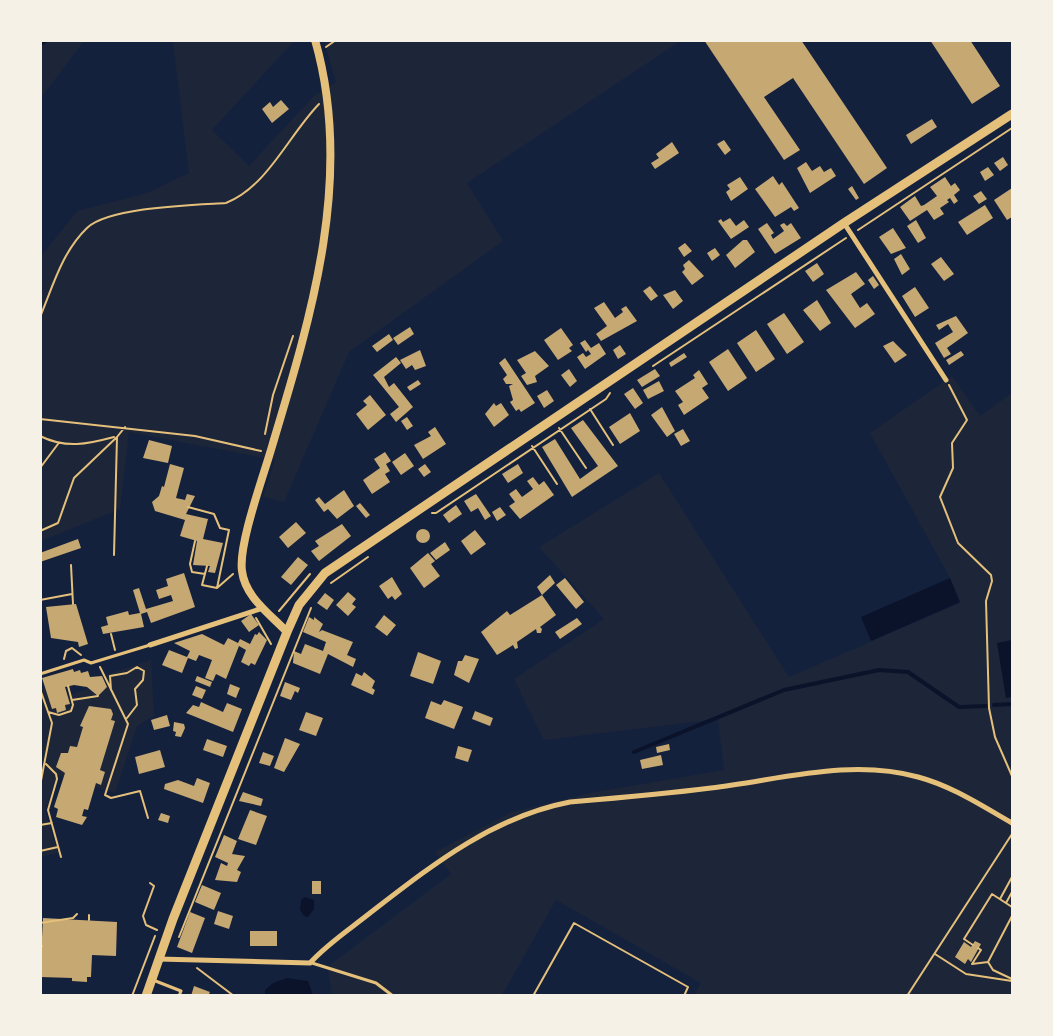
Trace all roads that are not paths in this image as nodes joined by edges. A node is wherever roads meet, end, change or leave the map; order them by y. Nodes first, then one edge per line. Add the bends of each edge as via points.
1 (315, 40) edge
2 (1012, 114) edge
3 (844, 223) junction
4 (946, 380) road end
5 (263, 608) junction
6 (287, 632) junction
7 (150, 645) joint
8 (40, 674) edge
9 (1012, 823) edge
10 (158, 959) junction
11 (310, 963) junction
12 (152, 979) junction
13 (146, 996) edge
14 (179, 996) edge
15 (393, 996) edge

1 - 5 main road via 328,125 328,202 322,266 241,561 246,586
2 - 3 main road
3 - 4 street
3 - 6 main road via 325,573 299,605
5 - 6 main road
5 - 7 street
6 - 10 main road
7 - 8 lane via 98,662 84,660
9 - 11 street via 954,791 918,777 854,769 548,807 506,823 440,858
10 - 11 street
10 - 12 main road
11 - 15 lane via 376,983
12 - 13 main road
12 - 14 lane via 181,992

